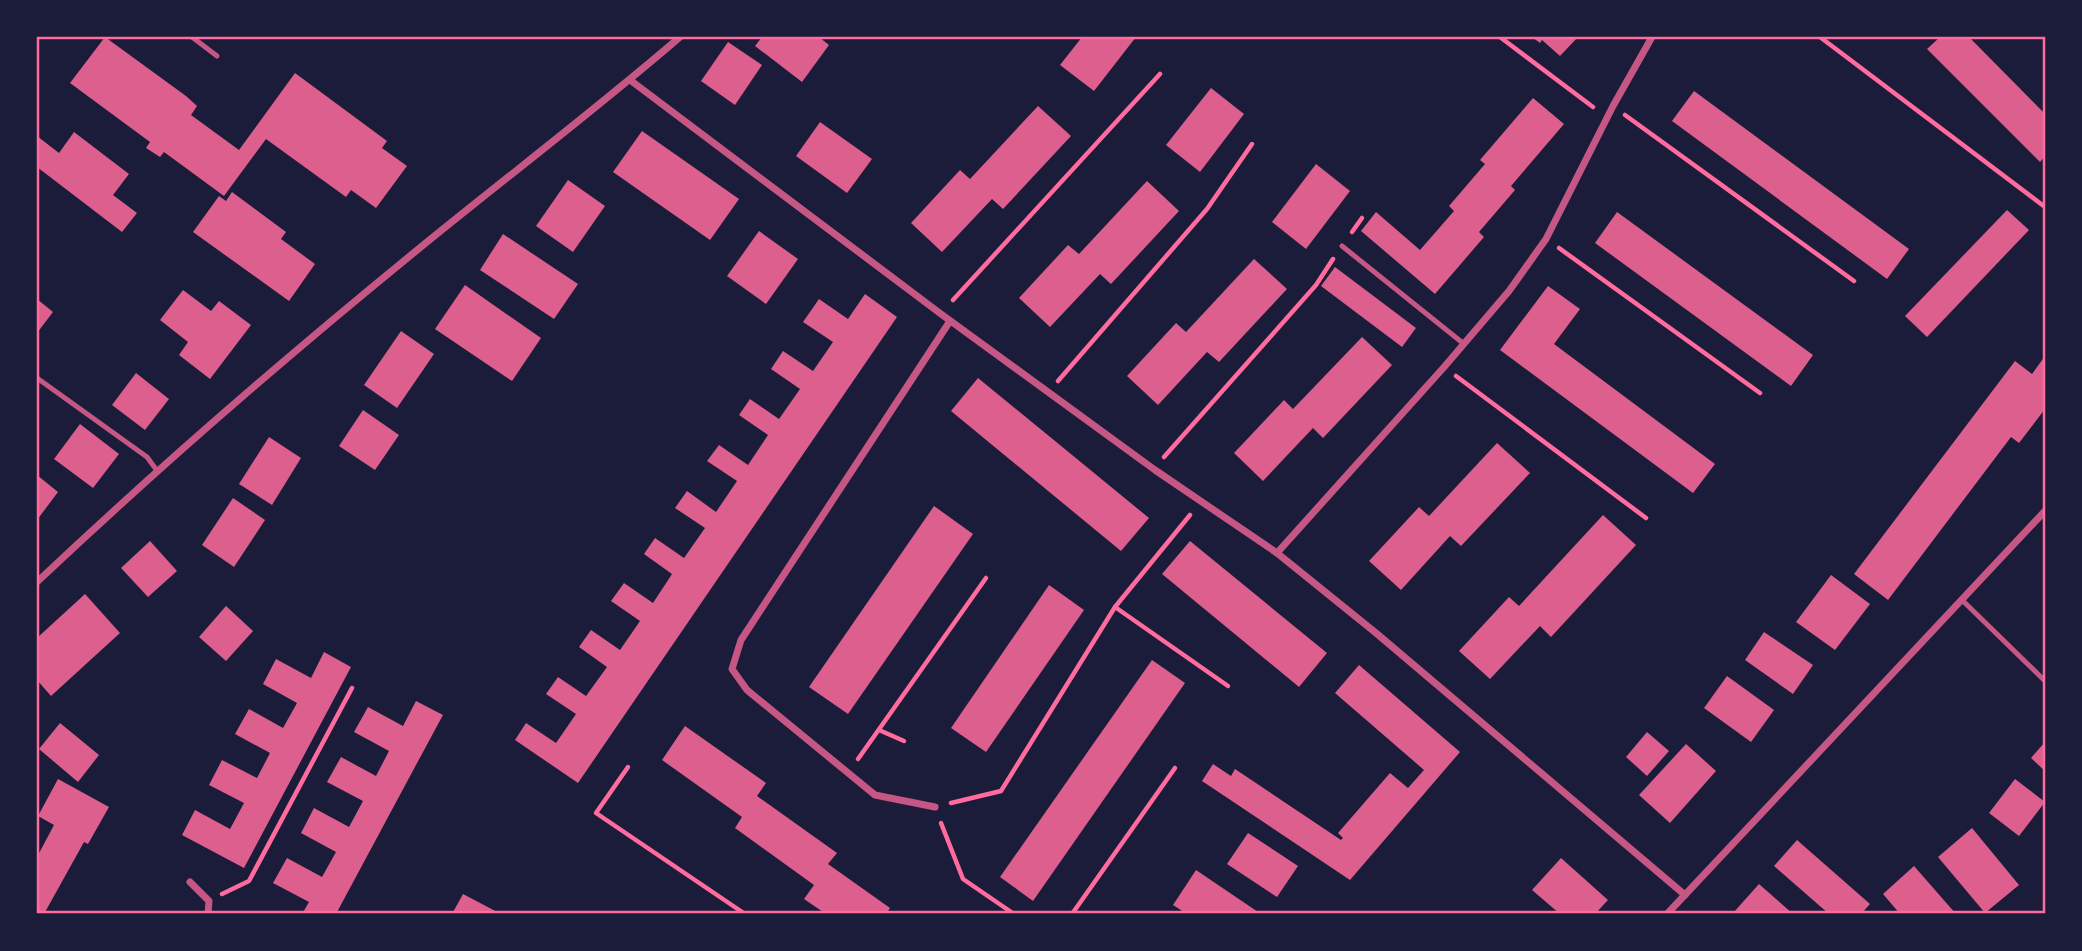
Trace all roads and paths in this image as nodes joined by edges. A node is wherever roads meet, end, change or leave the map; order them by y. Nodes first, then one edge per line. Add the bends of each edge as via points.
1 (192, 37) edge
2 (680, 37) edge
3 (1500, 37) edge
4 (1652, 37) edge
5 (1820, 37) edge
6 (217, 56) dead end
7 (1160, 74) dead end
8 (630, 80) junction
9 (1613, 106) junction
10 (1607, 118) junction
11 (1252, 144) dead end
12 (2045, 207) edge
13 (1362, 218) dead end
14 (1546, 239) junction
15 (1342, 246) junction
16 (1854, 281) dead end
17 (940, 314) junction
18 (950, 321) junction
19 (1464, 344) junction
20 (1446, 366) junction
21 (37, 378) edge
22 (1048, 392) junction
23 (1760, 393) dead end
24 (1155, 470) junction
25 (158, 472) junction
26 (1201, 500) junction
27 (2045, 511) edge
28 (1646, 518) dead end
29 (1277, 553) junction
30 (986, 578) dead end
31 (37, 582) edge
32 (1962, 600) junction
33 (1115, 607) junction
34 (2045, 681) edge
35 (1228, 686) dead end
36 (352, 688) dead end
37 (879, 730) junction
38 (904, 741) dead end
39 (628, 767) dead end
40 (1175, 768) dead end
41 (848, 774) junction
42 (935, 807) junction
43 (190, 882) dead end
44 (1685, 895) junction
45 (209, 901) junction
46 (208, 914) edge
47 (745, 914) edge
48 (1014, 914) edge
49 (1072, 914) edge
50 (1667, 914) edge

1 - 6 lane
2 - 8 street
3 - 10 path
4 - 9 street
5 - 12 path
7 - 17 path
8 - 17 street
8 - 25 street via 271,370
9 - 10 street
9 - 16 path
10 - 14 street
11 - 22 path via 1207,209
13 - 15 path
14 - 19 street
14 - 23 path
15 - 19 lane
15 - 24 path via 1316,285
17 - 18 street
18 - 22 street
18 - 41 street via 741,640 732,668 747,690
19 - 20 street
20 - 28 path via 1466,386
20 - 29 street
21 - 25 lane via 147,457
22 - 24 street
24 - 26 street
25 - 31 street
26 - 29 street
26 - 33 path
27 - 32 street
29 - 44 street
30 - 37 path
32 - 34 lane
32 - 44 street
33 - 35 path
33 - 42 path via 1001,791
36 - 45 path via 249,881
37 - 38 path
37 - 41 path
39 - 47 path via 596,813
40 - 49 path
41 - 42 street via 875,795
42 - 48 path via 963,879
43 - 45 street
44 - 50 street
45 - 46 street

